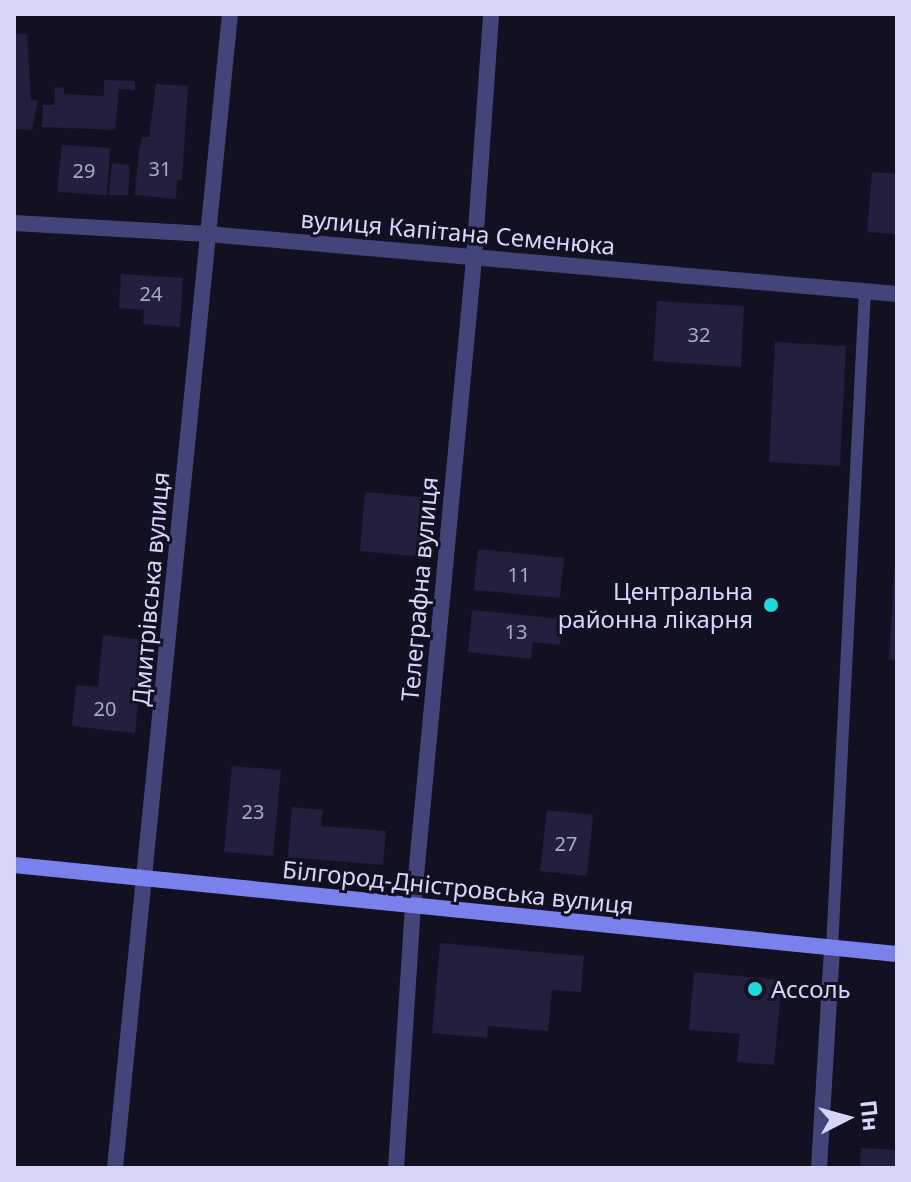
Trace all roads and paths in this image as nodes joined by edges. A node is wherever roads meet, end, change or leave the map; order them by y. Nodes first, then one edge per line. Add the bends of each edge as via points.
1 (230, 14) edge
2 (491, 14) edge
3 (14, 223) edge
4 (207, 234) junction
5 (474, 259) junction
6 (865, 291) junction
7 (897, 294) edge
8 (14, 865) edge
9 (147, 878) junction
10 (413, 908) junction
11 (832, 949) junction
12 (897, 954) edge
13 (115, 1168) edge
14 (396, 1168) edge
15 (819, 1168) edge

1 - 4 street, Дмитрівська вулиця
2 - 5 street, Телеграфна вулиця
3 - 4 street, вулиця Капітана Семенюка
4 - 5 street, вулиця Капітана Семенюка
4 - 9 street, Дмитрівська вулиця
5 - 6 street, вулиця Капітана Семенюка
5 - 10 street, Телеграфна вулиця
6 - 7 street, вулиця Капітана Семенюка
6 - 11 lane
8 - 9 main road, Білгород-Дністровська вулиця
9 - 10 main road, Білгород-Дністровська вулиця
9 - 13 street, Дмитрівська вулиця
10 - 11 main road, Білгород-Дністровська вулиця
10 - 14 street, Телеграфна вулиця
11 - 12 main road, Білгород-Дністровська вулиця
11 - 15 street

